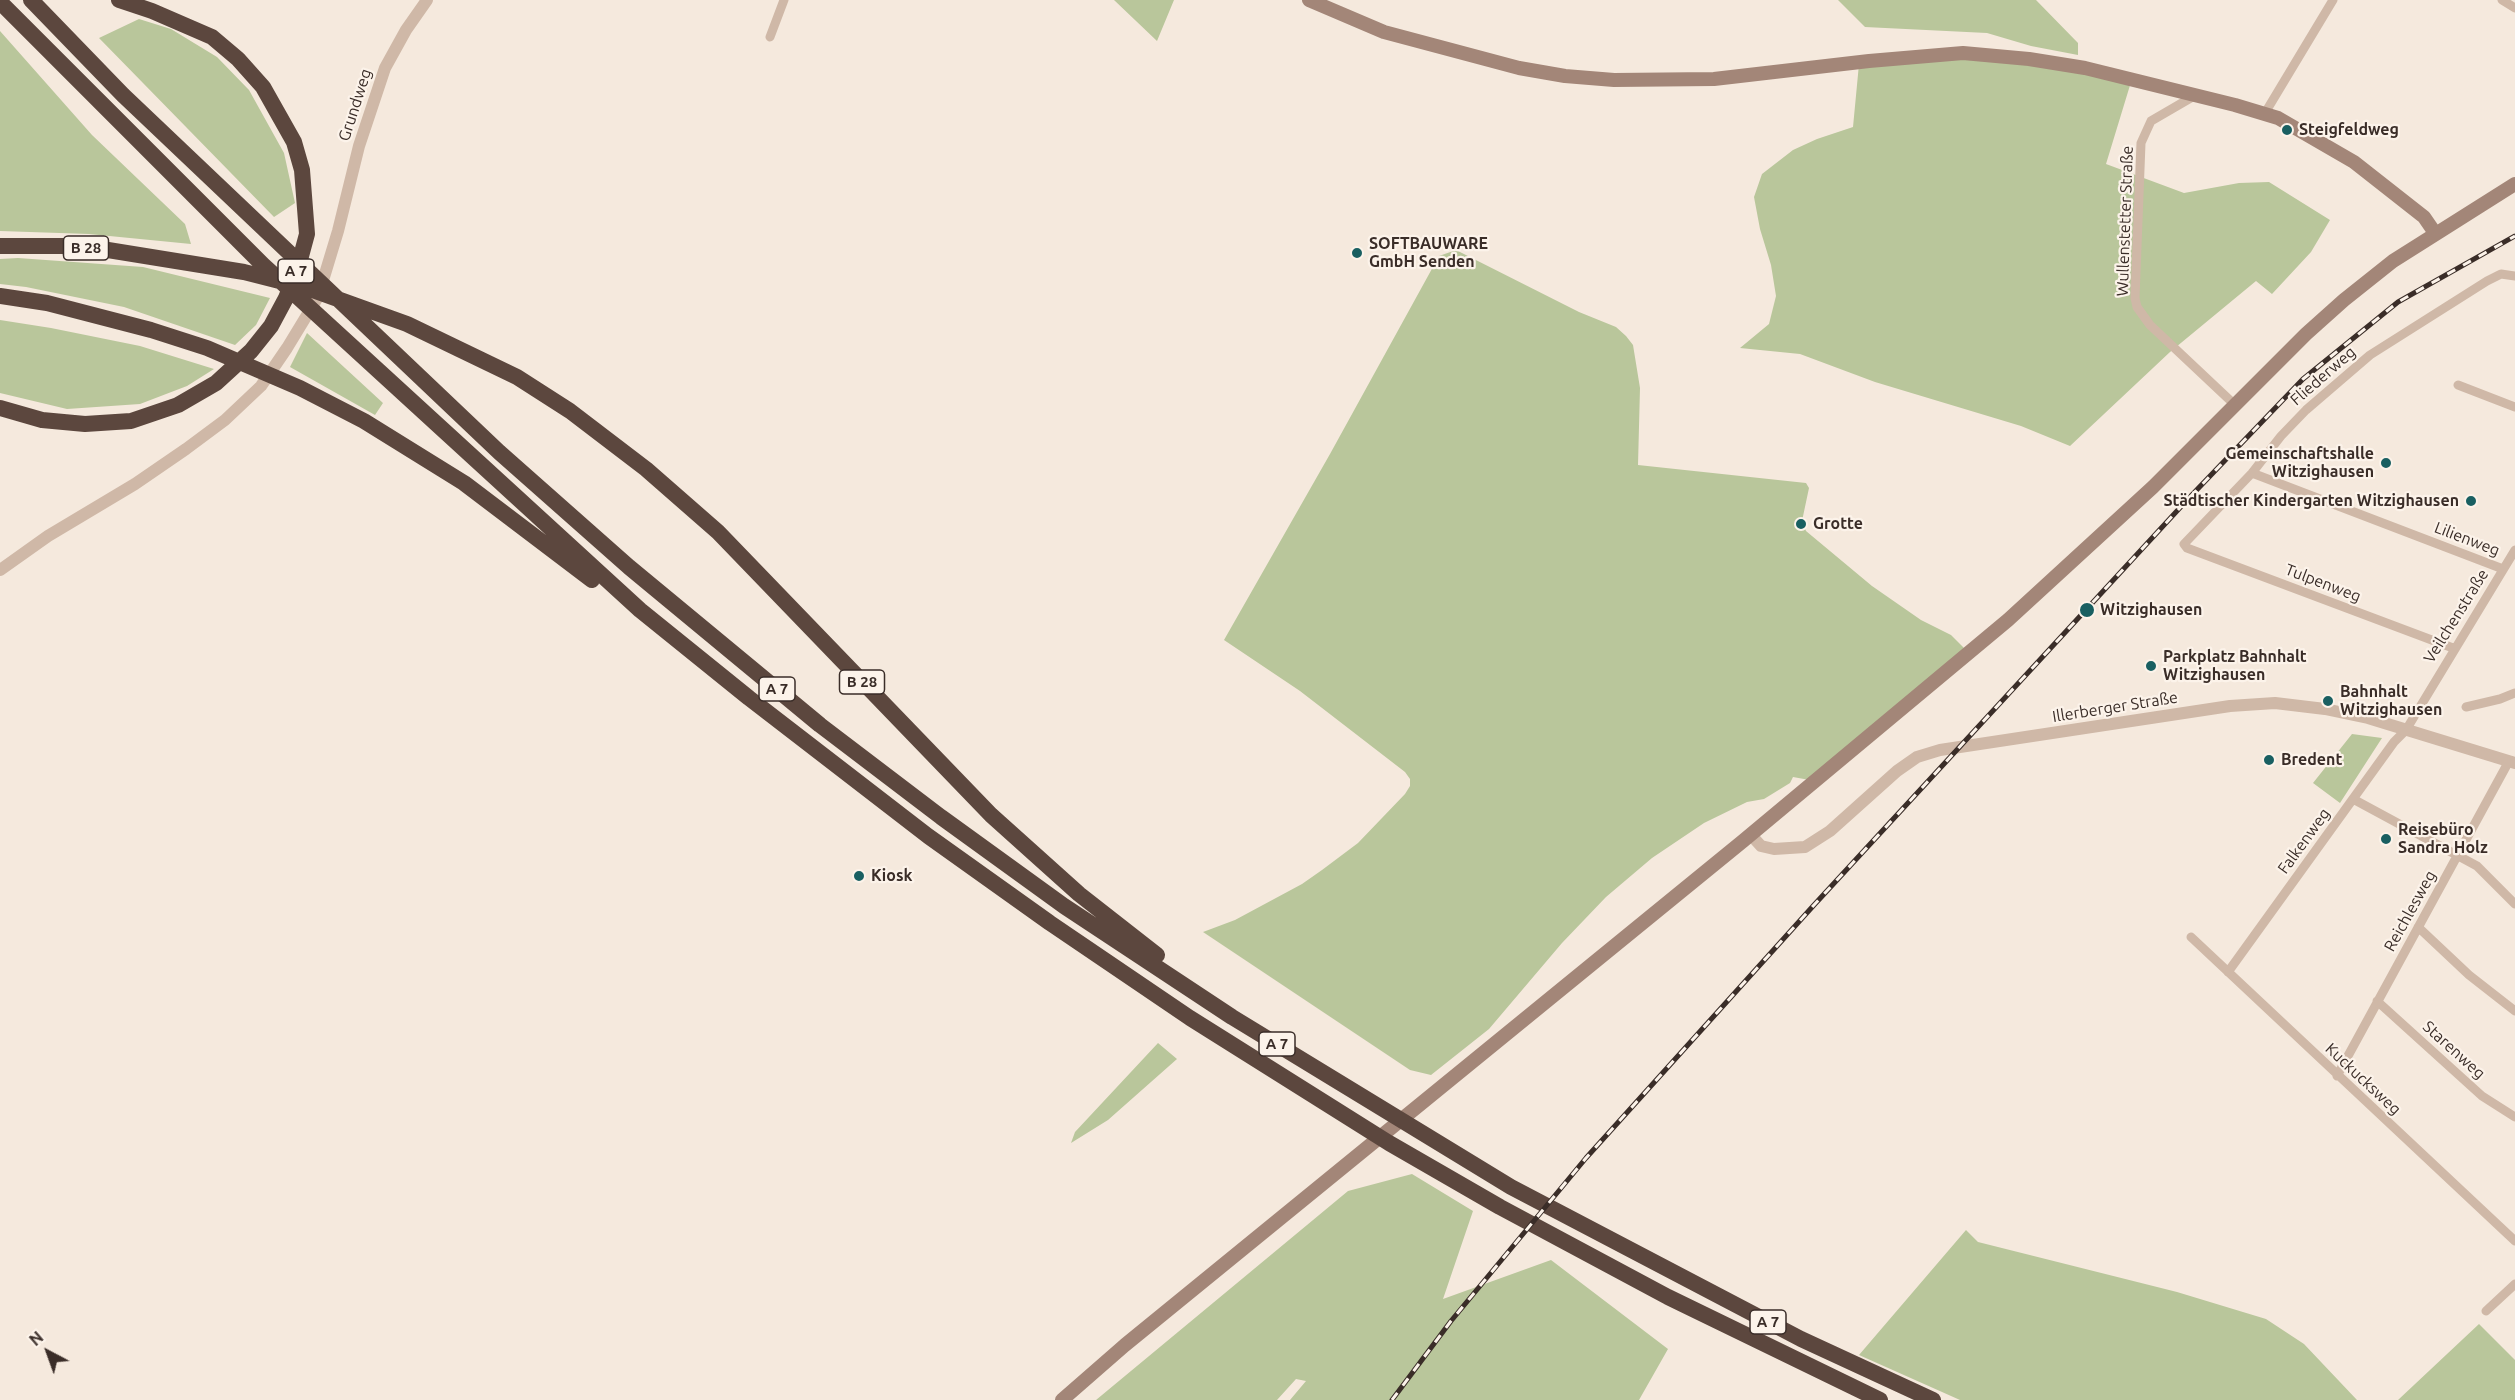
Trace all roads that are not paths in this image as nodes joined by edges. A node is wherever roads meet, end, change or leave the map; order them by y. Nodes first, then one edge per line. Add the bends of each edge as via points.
1 (31, 0) edge
2 (119, 0) edge
3 (427, 0) edge
4 (784, 0) edge
5 (1309, 0) edge
6 (2333, 0) edge
7 (2502, 0) edge
8 (0, 2) edge
9 (2515, 8) edge
10 (770, 37) dead end
11 (2194, 96) junction
12 (2265, 113) junction
13 (2515, 184) edge
14 (2435, 233) junction
15 (0, 246) edge
16 (2515, 276) edge
17 (0, 296) edge
18 (2458, 385) dead end
19 (2235, 405) junction
20 (2515, 407) edge
21 (0, 408) edge
22 (2252, 473) junction
23 (2184, 544) joint
24 (2515, 550) edge
25 (2503, 569) junction
26 (0, 570) edge
27 (640, 610) junction
28 (2453, 648) junction
29 (2515, 693) edge
30 (2466, 707) dead end
31 (2406, 730) junction
32 (2512, 762) edge
33 (2353, 799) junction
34 (1751, 835) junction
35 (2458, 855) junction
36 (2515, 904) edge
37 (2418, 927) junction
38 (2191, 937) dead end
39 (2228, 972) junction
40 (2377, 1001) junction
41 (2515, 1011) edge
42 (1232, 1017) junction
43 (2337, 1076) junction
44 (2515, 1117) edge
45 (2515, 1241) edge
46 (2515, 1284) edge
47 (2486, 1311) dead end
48 (1062, 1400) edge
49 (1880, 1400) edge
50 (1933, 1400) edge

1 - 42 highway, A 7 via 261,228 499,452 628,567 820,725 941,818 1064,906
2 - 21 highway, A 7 via 212,37 263,87 294,142 302,170 307,234 297,271 271,326 251,351 216,383 178,405 130,421 85,424 42,420
3 - 26 street, Grundweg via 385,69 359,146 318,297 261,386 186,449
4 - 10 street
5 - 11 main road via 1384,32 1509,66 1565,76 1614,80 1714,79 1963,53 2085,68
6 - 12 street
7 - 9 street
8 - 27 highway, A 7 via 263,266
11 - 12 main road
11 - 19 street, Wullenstetter Straße via 2151,122 2141,143 2135,298 2150,325
12 - 14 main road via 2304,131 2354,162 2424,217
13 - 14 main road
14 - 19 main road via 2344,300
15 - 42 highway, B 28 via 85,248 244,272 307,288 406,324 517,377 570,411 646,469 718,531 991,815 1079,894
16 - 22 street, Fliederweg via 2500,274 2487,281 2370,355 2306,410
17 - 27 highway via 97,315 207,348 300,388 364,421 464,483 623,604
18 - 20 street
19 - 34 main road via 2153,487 2008,620
22 - 23 street, Fliederweg
22 - 25 street, Lilienweg
23 - 28 street, Tulpenweg
24 - 25 street, Veilchenstraße
25 - 28 street, Veilchenstraße
27 - 49 highway, A 7 via 947,849 1050,923 1308,1094 1445,1176 1600,1260
28 - 31 street, Veilchenstraße
29 - 30 street
31 - 32 street, Illerberger Straße
31 - 33 street, Falkenweg
31 - 34 street, Illerberger Straße via 2325,709 2267,703 1940,750 1917,757 1897,771 1830,831 1805,847 1774,849 1761,846
32 - 35 street, Reichlesweg
33 - 35 street
33 - 39 street, Falkenweg
34 - 48 main road
35 - 36 street via 2477,866
35 - 37 street, Reichlesweg
37 - 40 street, Reichlesweg
37 - 41 street
38 - 39 street, Kuckucksweg
39 - 43 street, Kuckucksweg
40 - 43 street, Reichlesweg
40 - 44 street, Starenweg via 2482,1096
42 - 50 highway, A 7 via 1510,1187 1802,1339
43 - 45 street, Kuckucksweg
46 - 47 street

